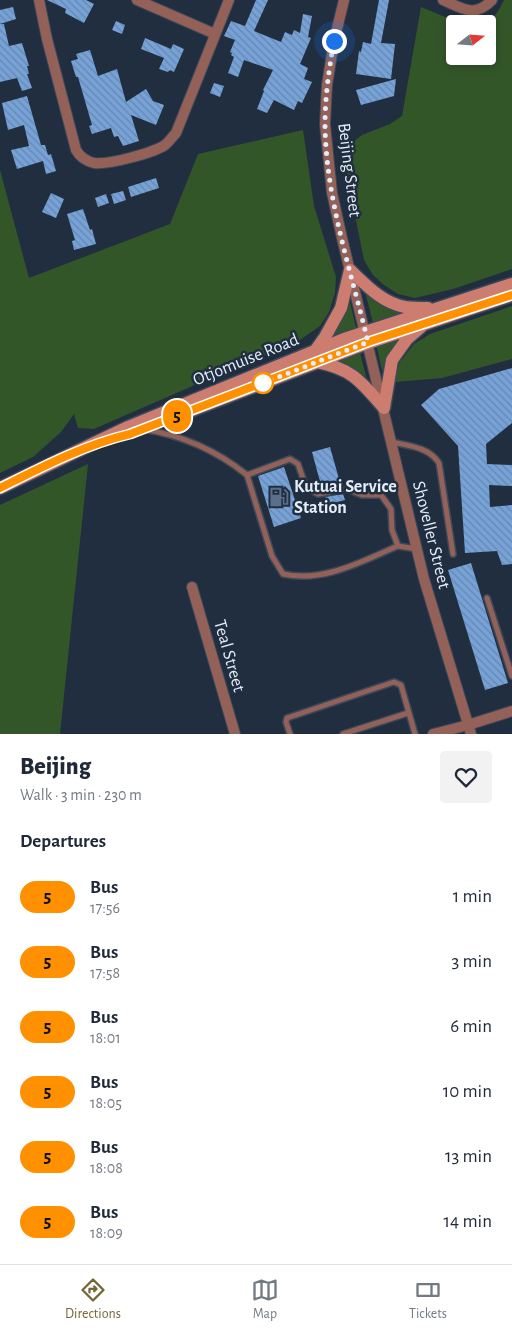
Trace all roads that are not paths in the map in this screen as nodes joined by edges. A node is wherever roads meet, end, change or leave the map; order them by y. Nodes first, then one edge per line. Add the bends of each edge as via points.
1 (39, 0) edge
2 (137, 0) edge
3 (228, 0) edge
4 (344, 0) edge
5 (444, 0) edge
6 (492, 0) edge
7 (215, 34) junction
8 (350, 270) junction
9 (512, 284) edge
10 (512, 295) edge
11 (434, 315) junction
12 (367, 337) junction
13 (316, 357) junction
14 (384, 408) junction
15 (142, 429) junction
16 (100, 441) junction
17 (392, 442) junction
18 (248, 475) junction
19 (0, 488) edge
20 (398, 546) junction
21 (417, 549) junction
22 (453, 554) dead end
23 (192, 588) dead end
24 (487, 598) dead end
25 (512, 676) edge
26 (512, 711) edge
27 (408, 713) junction
28 (470, 730) edge
29 (235, 734) edge
30 (290, 734) edge
31 (343, 734) edge
32 (415, 734) edge
33 (433, 734) edge

1 - 7 street via 76,150 79,156 96,163 149,152 167,144 176,133
2 - 7 street
3 - 7 street
4 - 8 street, Beijing Street via 327,85 325,124 332,193
5 - 6 street via 476,11
8 - 11 main road via 375,294 389,302
8 - 12 street, Beijing Street
8 - 13 main road via 341,308
9 - 11 main road
10 - 11 main road
11 - 12 main road, Otjomuise Road
11 - 14 main road via 416,330 392,360
12 - 13 main road, Otjomuise Road
12 - 14 street, Shoveller Street
13 - 14 main road via 357,377
13 - 15 main road, Otjomuise Road
13 - 16 main road, Otjomuise Road via 128,427
14 - 17 street, Shoveller Street
15 - 16 main road, Otjomuise Road
15 - 18 lane via 167,432 195,444 227,459
16 - 19 main road
17 - 21 street, Shoveller Street
17 - 22 lane via 429,451 439,463
18 - 20 lane via 290,459 298,464 306,487 318,494 347,489 362,496 381,495 391,508 392,530
18 - 20 lane via 272,556 283,574 316,576
20 - 21 lane
21 - 28 street, Shoveller Street
23 - 29 street, Teal Street
24 - 25 lane
26 - 28 street
27 - 30 lane via 401,684 394,682 287,718
27 - 31 lane
27 - 32 lane
28 - 33 street

